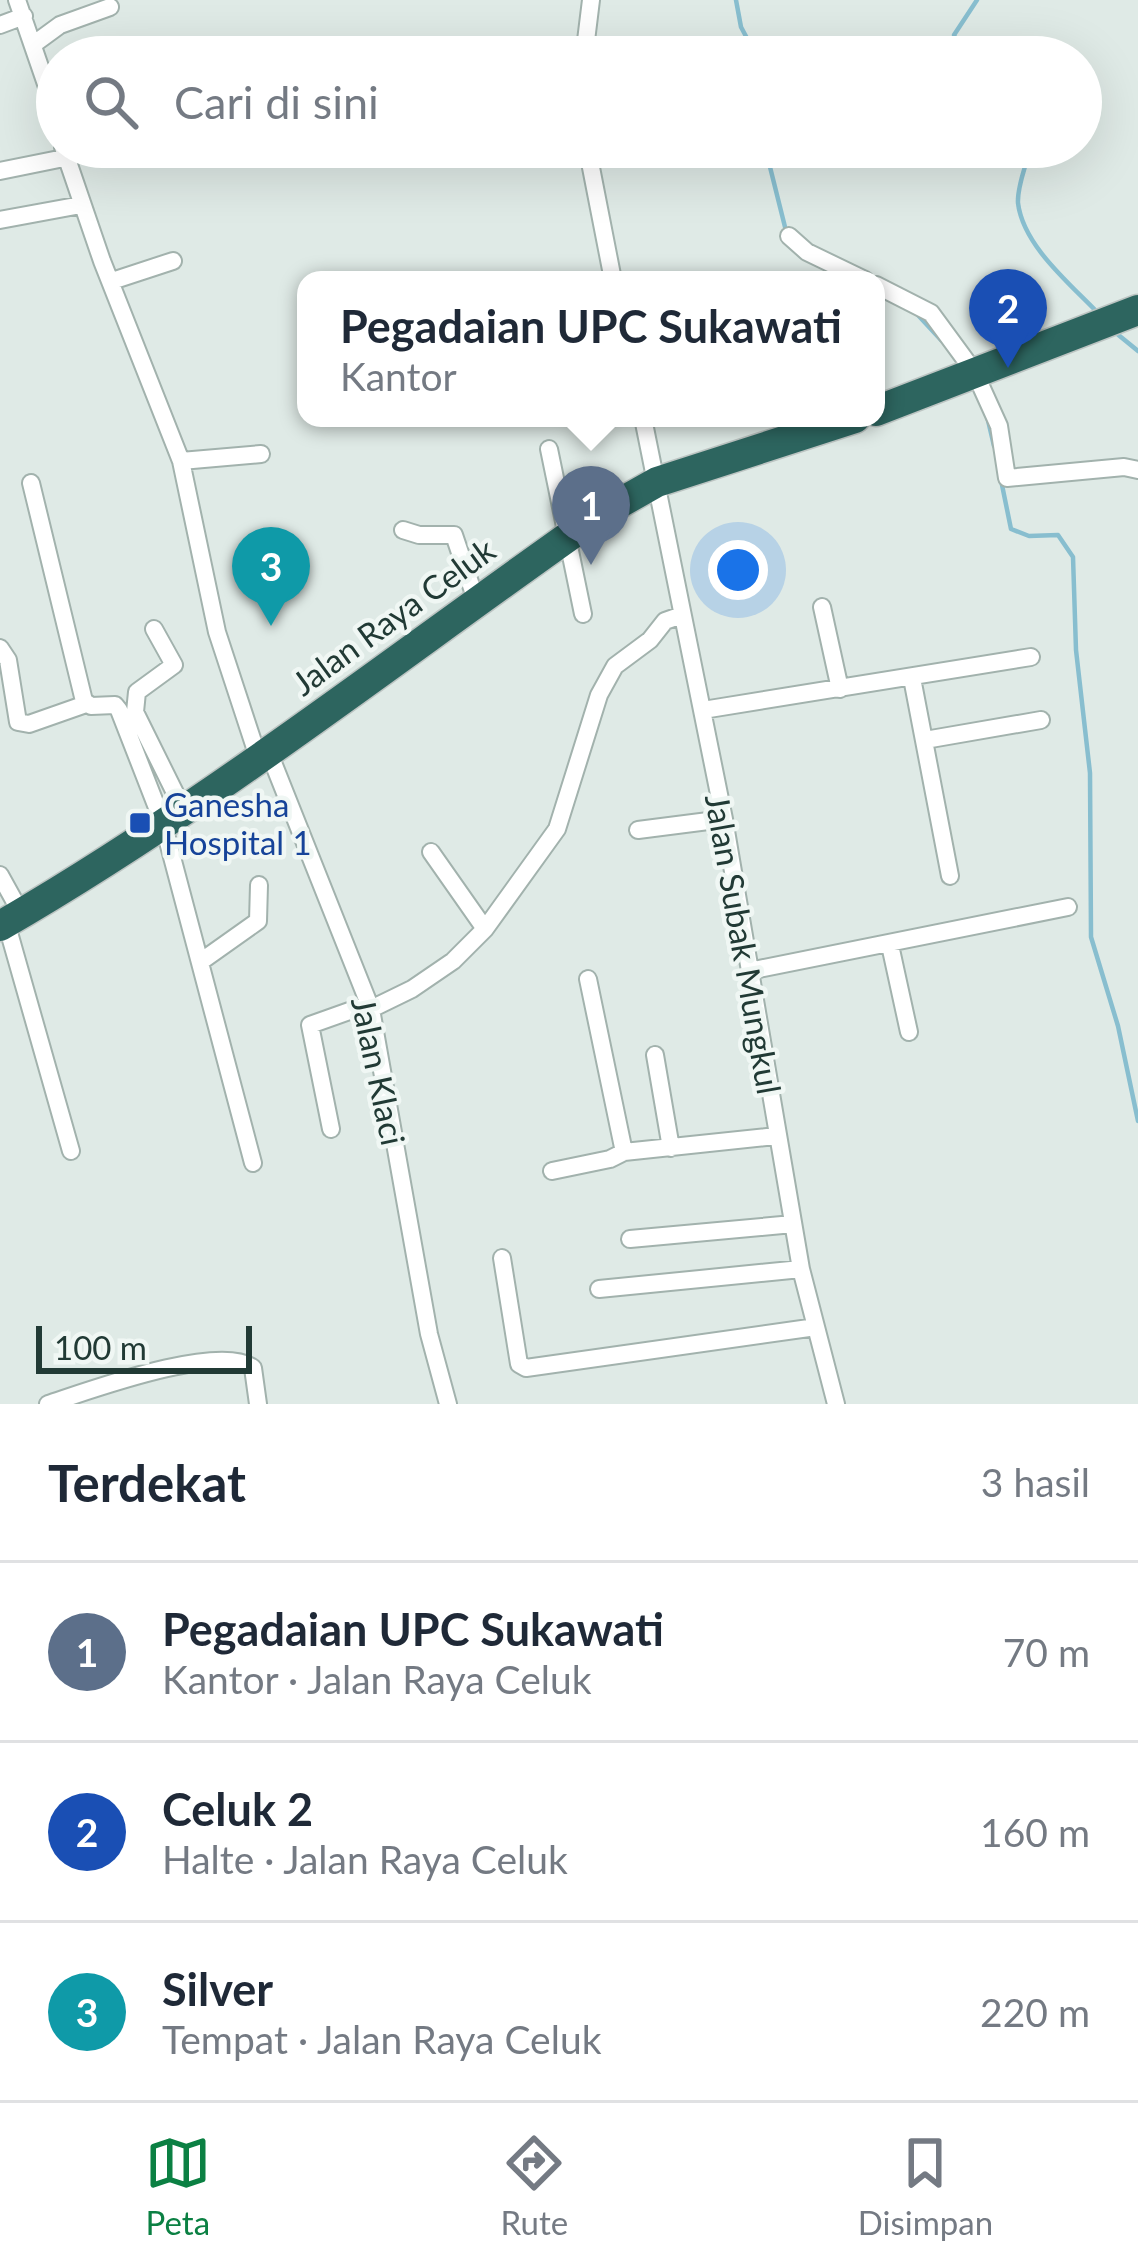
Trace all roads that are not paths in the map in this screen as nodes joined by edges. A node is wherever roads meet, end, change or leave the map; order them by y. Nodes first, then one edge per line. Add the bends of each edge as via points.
1 (591, 0) edge
2 (110, 7) dead end
3 (20, 8) edge
4 (0, 26) edge
5 (45, 36) edge
6 (587, 36) edge
7 (34, 44) joint
8 (36, 50) edge
9 (36, 160) edge
10 (69, 168) edge
11 (590, 168) edge
12 (0, 171) edge
13 (81, 205) junction
14 (0, 220) edge
15 (789, 236) dead end
16 (173, 261) dead end
17 (612, 271) edge
18 (847, 271) edge
19 (112, 281) junction
20 (885, 290) edge
21 (1138, 310) edge
22 (970, 375) junction
23 (885, 408) edge
24 (645, 427) edge
25 (827, 427) edge
26 (549, 449) dead end
27 (261, 454) dead end
28 (181, 461) junction
29 (1138, 470) edge
30 (657, 482) junction
31 (31, 483) dead end
32 (403, 530) dead end
33 (566, 538) junction
34 (477, 602) junction
35 (822, 607) dead end
36 (584, 614) dead end
37 (682, 616) junction
38 (154, 629) dead end
39 (0, 647) edge
40 (1030, 657) dead end
41 (911, 679) junction
42 (840, 689) junction
43 (86, 704) junction
44 (703, 710) junction
45 (1041, 720) dead end
46 (925, 740) junction
47 (263, 754) junction
48 (174, 809) junction
49 (724, 819) junction
50 (638, 830) dead end
51 (431, 852) dead end
52 (0, 875) edge
53 (950, 876) dead end
54 (259, 885) dead end
55 (1068, 907) dead end
56 (9, 920) edge
57 (485, 929) junction
58 (890, 945) junction
59 (202, 960) junction
60 (749, 971) junction
61 (588, 979) dead end
62 (370, 1007) junction
63 (909, 1032) dead end
64 (655, 1055) dead end
65 (331, 1130) dead end
66 (776, 1136) junction
67 (671, 1148) junction
68 (71, 1151) dead end
69 (624, 1153) junction
70 (253, 1163) dead end
71 (552, 1171) dead end
72 (793, 1223) junction
73 (630, 1238) dead end
74 (502, 1258) dead end
75 (801, 1269) junction
76 (598, 1289) dead end
77 (816, 1327) junction
78 (48, 1404) edge
79 (258, 1404) edge
80 (448, 1404) edge
81 (836, 1404) edge

1 - 6 street
2 - 5 street
3 - 4 street
3 - 7 street
7 - 8 street
9 - 12 street
10 - 13 street, Jalan Klaci
11 - 17 street
13 - 14 street
13 - 19 street, Jalan Klaci
15 - 18 street
16 - 19 street
19 - 28 street, Jalan Klaci
20 - 22 street via 931,313
21 - 22 highway
22 - 23 highway
22 - 29 street via 999,426 1007,478
24 - 30 street, Jalan Subak Mungkul
25 - 30 highway, Jalan Raya Celuk
26 - 33 street
27 - 28 street
28 - 47 street, Jalan Klaci via 217,632
30 - 33 highway, Jalan Raya Celuk
30 - 37 street, Jalan Subak Mungkul
31 - 43 street
32 - 34 street via 454,535
33 - 34 highway, Jalan Raya Celuk
33 - 36 street
34 - 47 highway, Jalan Raya Celuk
35 - 42 street
37 - 44 street, Jalan Subak Mungkul
37 - 57 street via 665,621 615,666 557,829
38 - 48 street via 174,665 136,692 134,705
39 - 43 street via 18,722
40 - 41 street
41 - 42 street
41 - 46 street
42 - 44 street
43 - 48 street via 119,710
44 - 49 street, Jalan Subak Mungkul
45 - 46 street
46 - 53 street
47 - 48 highway, Jalan Raya Celuk
47 - 62 street, Jalan Klaci
48 - 56 highway, Jalan Raya Celuk
48 - 59 street
49 - 50 street
49 - 60 street, Jalan Subak Mungkul
51 - 57 street
52 - 56 street
54 - 59 street via 257,921
55 - 58 street
56 - 68 street
57 - 62 street via 412,989
58 - 60 street
58 - 63 street
59 - 70 street
60 - 66 street, Jalan Subak Mungkul
61 - 69 street
62 - 65 street via 310,1025
62 - 80 street, Jalan Klaci
64 - 67 street
66 - 67 street
66 - 72 street, Jalan Subak Mungkul
67 - 69 street
69 - 71 street
72 - 73 street
72 - 75 street, Jalan Subak Mungkul
74 - 77 street via 526,1368
75 - 76 street
75 - 77 street, Jalan Subak Mungkul
77 - 81 street, Jalan Subak Mungkul
78 - 79 street via 154,1371 237,1359 253,1368

